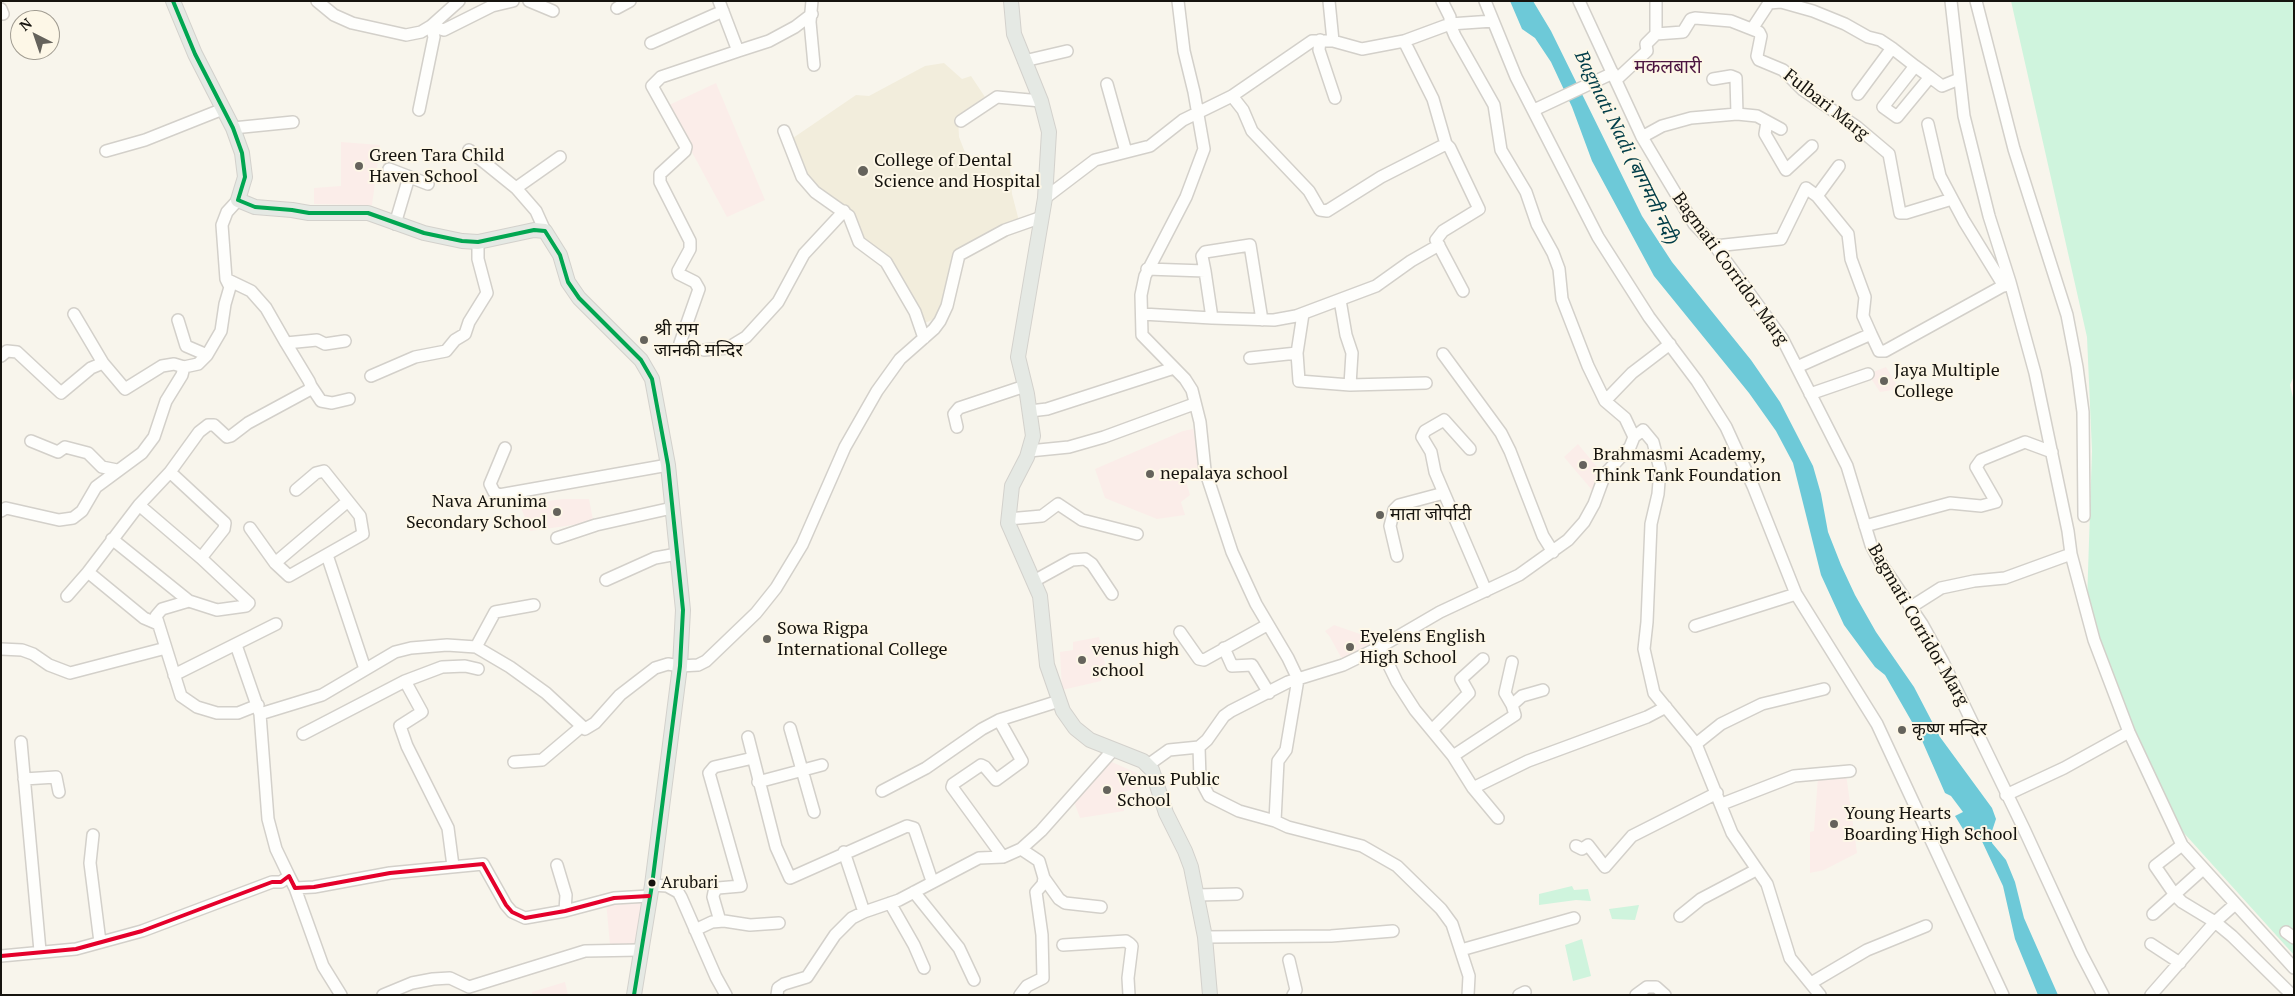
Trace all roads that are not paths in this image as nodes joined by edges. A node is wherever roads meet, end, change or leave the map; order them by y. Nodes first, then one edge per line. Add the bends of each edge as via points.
1 (173, 1) edge
2 (316, 1) edge
3 (458, 1) edge
4 (513, 1) edge
5 (529, 1) edge
6 (630, 1) edge
7 (812, 1) edge
8 (1011, 1) edge
9 (1178, 1) edge
10 (1329, 1) edge
11 (1442, 1) edge
12 (1485, 1) edge
13 (1579, 1) edge
14 (1656, 1) edge
15 (1951, 1) edge
16 (1976, 1) edge
17 (721, 6) edge
18 (617, 8) dead end
19 (553, 11) dead end
20 (812, 14) junction
21 (1493, 21) junction
22 (1450, 24) junction
23 (431, 26) junction
24 (1752, 29) junction
25 (1656, 34) junction
26 (1320, 40) junction
27 (1333, 41) junction
28 (1404, 41) junction
29 (651, 43) dead end
30 (1892, 48) junction
31 (738, 51) junction
32 (1067, 51) dead end
33 (1024, 61) junction
34 (814, 65) dead end
35 (1915, 66) junction
36 (1614, 76) junction
37 (1930, 77) junction
38 (1713, 79) dead end
39 (1959, 79) junction
40 (1107, 84) dead end
41 (1858, 94) dead end
42 (1232, 96) junction
43 (1334, 98) dead end
44 (1041, 101) junction
45 (224, 109) junction
46 (419, 110) dead end
47 (1534, 110) junction
48 (1198, 114) junction
49 (1737, 114) junction
50 (961, 121) dead end
51 (293, 122) dead end
52 (1767, 122) junction
53 (1928, 124) dead end
54 (233, 128) junction
55 (1781, 129) dead end
56 (784, 131) dead end
57 (1642, 137) junction
58 (1446, 144) junction
59 (1812, 146) dead end
60 (469, 150) dead end
61 (106, 151) dead end
62 (1126, 152) junction
63 (560, 157) dead end
64 (1839, 166) dead end
65 (389, 169) dead end
66 (409, 177) junction
67 (428, 184) dead end
68 (516, 188) junction
69 (1817, 196) junction
70 (1045, 198) junction
71 (1952, 199) junction
72 (238, 200) junction
73 (844, 212) junction
74 (1042, 217) junction
75 (395, 224) junction
76 (545, 231) junction
77 (478, 242) junction
78 (1439, 245) junction
79 (1715, 246) junction
80 (1147, 269) junction
81 (1205, 271) junction
82 (226, 279) junction
83 (2007, 284) junction
84 (1463, 292) dead end
85 (1340, 300) junction
86 (74, 314) dead end
87 (1142, 314) junction
88 (1303, 314) junction
89 (1212, 318) junction
90 (178, 320) dead end
91 (1262, 320) junction
92 (1871, 334) junction
93 (924, 338) junction
94 (345, 341) dead end
95 (286, 343) junction
96 (680, 343) dead end
97 (1670, 344) junction
98 (704, 350) dead end
99 (1297, 352) junction
100 (1443, 354) dead end
101 (207, 355) junction
102 (1, 356) edge
103 (1250, 358) dead end
104 (103, 363) junction
105 (184, 367) junction
106 (1174, 368) junction
107 (1796, 368) junction
108 (1868, 374) dead end
109 (371, 376) dead end
110 (1426, 383) dead end
111 (1350, 384) junction
112 (311, 386) junction
113 (1025, 386) junction
114 (1810, 394) junction
115 (349, 399) dead end
116 (1605, 401) junction
117 (1194, 404) junction
118 (1030, 411) junction
119 (957, 427) dead end
120 (1634, 437) junction
121 (31, 441) dead end
122 (505, 448) dead end
123 (1470, 448) dead end
124 (1029, 451) junction
125 (2052, 452) junction
126 (668, 465) junction
127 (117, 470) junction
128 (170, 472) junction
129 (296, 490) dead end
130 (1444, 493) junction
131 (348, 501) junction
132 (139, 505) junction
133 (672, 508) junction
134 (1, 511) edge
135 (2084, 516) dead end
136 (1008, 519) junction
137 (1865, 526) junction
138 (250, 528) dead end
139 (1137, 534) dead end
140 (557, 538) dead end
141 (112, 539) junction
142 (1553, 552) junction
143 (677, 554) junction
144 (2071, 554) junction
145 (327, 555) junction
146 (1397, 556) dead end
147 (201, 558) junction
148 (275, 564) junction
149 (88, 572) junction
150 (606, 580) dead end
151 (1034, 581) junction
152 (1486, 591) junction
153 (1112, 594) dead end
154 (1796, 594) junction
155 (67, 596) dead end
156 (189, 601) junction
157 (534, 605) dead end
158 (1911, 607) junction
159 (158, 624) junction
160 (276, 624) dead end
161 (1267, 625) junction
162 (1695, 626) dead end
163 (1180, 632) dead end
164 (236, 645) junction
165 (476, 647) junction
166 (1380, 647) junction
167 (166, 648) junction
168 (1224, 648) junction
169 (1, 650) edge
170 (1483, 659) dead end
171 (1512, 662) dead end
172 (680, 666) junction
173 (365, 669) junction
174 (478, 670) dead end
175 (174, 675) junction
176 (1298, 679) junction
177 (405, 681) junction
178 (1543, 690) dead end
179 (1824, 690) dead end
180 (1269, 693) junction
181 (1058, 701) junction
182 (1512, 704) junction
183 (1666, 706) junction
184 (259, 710) junction
185 (999, 720) junction
186 (581, 726) junction
187 (790, 728) dead end
188 (1432, 730) junction
189 (2129, 732) junction
190 (303, 734) dead end
191 (748, 737) dead end
192 (21, 742) dead end
193 (1696, 744) junction
194 (1199, 747) junction
195 (1113, 750) junction
196 (1453, 756) junction
197 (752, 758) junction
198 (514, 762) dead end
199 (822, 765) dead end
200 (1148, 765) junction
201 (802, 770) junction
202 (1850, 771) dead end
203 (24, 779) junction
204 (758, 782) junction
205 (1473, 788) junction
206 (882, 791) dead end
207 (59, 792) dead end
208 (1717, 793) junction
209 (2006, 795) junction
210 (1722, 804) junction
211 (814, 812) dead end
212 (1498, 818) dead end
213 (1275, 821) junction
214 (92, 835) dead end
215 (2182, 845) junction
216 (1576, 846) dead end
217 (1021, 849) junction
218 (844, 852) junction
219 (1004, 857) junction
220 (557, 865) dead end
221 (453, 866) junction
222 (2203, 869) junction
223 (1756, 870) junction
224 (289, 876) junction
225 (1044, 878) junction
226 (932, 882) junction
227 (295, 888) junction
228 (650, 890) junction
229 (914, 892) junction
230 (1237, 894) dead end
231 (1197, 895) junction
232 (2175, 895) junction
233 (890, 903) junction
234 (2234, 905) junction
235 (1101, 907) dead end
236 (564, 911) junction
237 (864, 912) junction
238 (2153, 914) dead end
239 (1680, 916) dead end
240 (1574, 918) dead end
241 (720, 921) junction
242 (2215, 922) junction
243 (779, 923) dead end
244 (1926, 926) dead end
245 (695, 930) junction
246 (1393, 931) dead end
247 (1205, 937) junction
248 (100, 942) junction
249 (2151, 944) dead end
250 (1062, 945) dead end
251 (640, 950) junction
252 (1461, 950) junction
253 (40, 952) junction
254 (1, 956) edge
255 (1289, 960) dead end
256 (2180, 963) junction
257 (924, 968) dead end
258 (2294, 968) edge
259 (974, 980) dead end
260 (1811, 983) junction
261 (470, 991) edge
262 (341, 995) edge
263 (382, 995) edge
264 (634, 995) edge
265 (726, 995) edge
266 (777, 995) edge
267 (1020, 995) edge
268 (1129, 995) edge
269 (1210, 995) edge
270 (1294, 995) edge
271 (1468, 995) edge
272 (1636, 995) edge
273 (1665, 995) edge
274 (1820, 995) edge
275 (2003, 995) edge
276 (2103, 995) edge
277 (2151, 995) edge
278 (2292, 995) edge

1 - 45 main road via 195,54
2 - 23 street via 352,24 413,34
3 - 23 street
4 - 23 street via 492,6 444,30
5 - 19 street
6 - 18 street
7 - 20 street
8 - 33 main road via 1014,34
9 - 48 street via 1184,51
10 - 27 street
11 - 22 street
12 - 21 street
13 - 36 street, Bagmati Corridor Marg
14 - 25 street
15 - 39 street
16 - 135 street via 2014,149 2067,315 2083,412
17 - 29 street
17 - 31 street
20 - 31 street via 769,41
20 - 34 street
21 - 22 street
21 - 47 street via 1516,77
22 - 28 street
22 - 116 street via 1494,105 1501,150 1526,192 1537,224 1553,253 1559,269 1562,299
23 - 46 street via 434,37
24 - 25 street via 1730,21 1695,18 1683,32
24 - 30 street via 1769,3 1781,2 1845,24
24 - 71 street, Fulbari Marg via 1761,36 1757,59 1783,70 1803,90 1857,127 1889,154 1900,213 1906,214
25 - 36 street via 1646,44 1647,51
26 - 27 street
26 - 42 street via 1312,41
26 - 43 street via 1319,50
27 - 28 street via 1362,49
28 - 58 street via 1433,99
30 - 35 street
30 - 41 street
31 - 96 street via 661,77 652,86 686,146 685,151 660,174 660,182 690,241 690,249 678,270 679,274 695,282 699,289
32 - 33 street
33 - 44 main road
35 - 37 street
35 - 37 street via 1883,107 1897,117
36 - 47 street
36 - 57 street, Bagmati Corridor Marg
37 - 39 street via 1942,86
38 - 49 street via 1736,78
39 - 83 street via 1964,116
40 - 62 street
42 - 48 street
42 - 58 street via 1244,110 1252,131 1309,191 1320,210 1327,211 1381,177
44 - 50 street via 997,97
44 - 70 main road via 1049,132
45 - 54 main road
45 - 61 street via 145,140
47 - 97 street via 1598,238 1648,317
48 - 62 street via 1183,120 1150,146
48 - 80 street via 1204,149 1186,197
49 - 52 street via 1757,116
49 - 57 street via 1691,118 1662,126
51 - 54 street
52 - 55 street
52 - 59 street via 1765,134 1786,170
53 - 71 street via 1940,176
54 - 72 main road via 242,153 245,177
56 - 73 street via 802,177 815,192
57 - 79 street, Bagmati Corridor Marg via 1694,224
58 - 78 street via 1479,209 1443,231 1436,240
60 - 68 street
62 - 70 street via 1095,160
63 - 68 street
64 - 69 street
65 - 66 street
66 - 67 street
66 - 75 street
68 - 76 street via 536,212
69 - 79 street via 1806,188 1782,239
69 - 92 street via 1848,234 1851,260 1866,297 1863,316
70 - 74 main road
71 - 83 street
72 - 75 main road via 255,207 309,214 368,213
72 - 82 street via 227,212 222,225
73 - 93 street via 851,219 859,242 886,262 915,312
73 - 98 street via 804,254 778,302 746,337 728,348
74 - 93 street via 1006,230 959,255 947,306 934,330
74 - 113 main road via 1019,345 1018,358
75 - 77 main road via 444,238
76 - 77 main road via 534,230
76 - 126 main road via 560,255 568,282 579,298 641,360 652,378
77 - 109 street via 479,264 487,293 465,334 446,351 415,357
78 - 84 street
78 - 85 street via 1376,286
79 - 107 street, Bagmati Corridor Marg via 1782,338
80 - 81 street
80 - 87 street via 1141,295
81 - 89 street
81 - 91 street via 1202,256 1205,252 1250,245
82 - 95 street via 250,292 266,308
82 - 101 street via 230,287 221,331
83 - 92 street via 1885,351 1879,350
83 - 125 street via 2035,373
85 - 88 street
85 - 111 street via 1352,353
86 - 104 street
87 - 89 street
87 - 106 street via 1142,335
88 - 91 street
88 - 99 street
89 - 91 street
90 - 101 street via 186,346
92 - 107 street
93 - 172 street via 900,359 877,391 845,447 802,545 776,588 756,613 706,661
94 - 95 street
95 - 112 street
97 - 116 street via 1632,373
97 - 154 street via 1698,381 1726,427
99 - 103 street
99 - 111 street via 1299,381
100 - 142 street via 1501,433 1543,536
101 - 105 street via 198,364
102 - 104 street via 12,350 17,352 61,393 91,368
104 - 105 street via 125,389 162,366 174,364
105 - 127 street via 166,400 154,437 142,453
106 - 117 street via 1192,390
106 - 118 street via 1047,409
107 - 114 street, Bagmati Corridor Marg
108 - 114 street
110 - 111 street
112 - 115 street via 321,401 332,403
112 - 128 street via 231,436 227,437 214,425 208,425 198,432
113 - 118 main road
113 - 119 street via 959,408 954,414
114 - 137 street, Bagmati Corridor Marg via 1846,466
116 - 120 street via 1625,418
117 - 124 street via 1069,447
117 - 161 street via 1200,422 1205,470 1232,552
118 - 124 main road via 1033,428
120 - 142 street via 1630,447 1605,474 1584,522
120 - 183 street via 1643,430 1652,442 1660,469 1651,524 1644,650 1654,692
121 - 127 street via 58,452 66,447 88,453 102,467
122 - 126 street via 490,484 499,495
123 - 130 street via 1444,420 1425,431 1422,437 1431,452
124 - 136 main road via 1012,486
125 - 137 street via 2025,442 1981,460 1976,467 1996,502 1982,506 1950,503
125 - 144 street
126 - 133 main road
127 - 134 street via 96,487 82,511 73,518 60,520 6,508
128 - 132 street
128 - 147 street via 224,523 224,528
129 - 131 street via 316,473 324,471
130 - 146 street via 1399,505 1394,510 1390,526
130 - 152 street
131 - 145 street via 360,516 363,534
131 - 148 street
132 - 141 street
132 - 147 street
133 - 140 street via 596,525
133 - 143 main road
136 - 139 street via 1042,516 1058,504 1082,520
136 - 151 main road
137 - 158 street, Bagmati Corridor Marg via 1880,562
138 - 148 street
141 - 149 street
141 - 156 street
142 - 152 street via 1519,576
143 - 150 street via 655,558
143 - 172 main road via 684,610
144 - 158 street via 2005,578 1941,588
144 - 189 street via 2094,640
145 - 148 street via 288,576
145 - 173 street
147 - 156 street via 249,603 217,610
149 - 155 street
149 - 159 street via 144,618
151 - 153 street via 1072,560 1085,559
151 - 181 main road via 1040,596 1048,665
152 - 166 street via 1440,612
154 - 162 street
154 - 275 street via 1877,724
156 - 159 street via 157,612
157 - 165 street via 495,612
158 - 209 street, Bagmati Corridor Marg via 1951,678
159 - 167 street
160 - 164 street
161 - 168 street
161 - 176 street
163 - 168 street via 1199,659 1204,660
164 - 175 street
164 - 184 street
165 - 173 street via 411,648 395,652
165 - 186 street via 546,693
166 - 176 street via 1343,665
166 - 188 street via 1406,696
167 - 169 street via 70,673 22,650
167 - 175 street
168 - 180 street via 1232,666 1252,665
170 - 188 street via 1462,679 1469,693
171 - 182 street via 1505,692
172 - 186 street via 668,664 655,668 620,695 589,728
172 - 228 main road
173 - 184 street via 322,695
174 - 177 street via 464,666 442,667
175 - 184 street via 181,696 197,707 217,713
176 - 180 street
176 - 213 street via 1286,750 1278,761
177 - 190 street
177 - 221 street via 422,712 400,726 448,828
178 - 182 street via 1522,696
179 - 193 street via 1762,704 1721,724
180 - 194 street via 1224,716
181 - 185 street
181 - 195 main road via 1082,734
182 - 196 street via 1515,715
183 - 193 street
183 - 205 street via 1647,717 1528,760
184 - 224 street via 268,819 276,849
185 - 206 street via 926,768
185 - 219 street via 1022,760 996,780 985,767 976,767 952,787
186 - 198 street via 542,760
187 - 201 street
188 - 196 street
189 - 209 street
189 - 215 street
191 - 197 street
192 - 203 street
193 - 208 street
194 - 200 street via 1169,750
194 - 213 street via 1200,779 1209,796 1239,811
195 - 200 main road
195 - 217 street
196 - 205 street
197 - 204 street
197 - 241 street via 714,768 709,773 741,886 718,888 714,892
199 - 201 street
200 - 231 main road via 1166,813 1189,859
201 - 204 street
201 - 211 street
202 - 210 street via 1794,776
203 - 207 street via 56,777
203 - 253 street
204 - 218 street via 776,847 790,878
205 - 212 street
208 - 210 street
208 - 216 street via 1632,836 1605,867 1588,845 1582,849
209 - 276 street, Bagmati Corridor Marg via 2080,954
210 - 223 street via 1732,833
213 - 252 street via 1288,828 1362,846 1397,866 1448,917
214 - 248 street via 90,863
215 - 222 street
215 - 232 street via 2155,866
217 - 219 street
217 - 225 street via 1039,861
218 - 226 street via 912,826
218 - 237 street
219 - 226 street via 979,858
220 - 236 street via 566,895
221 - 227 street
221 - 236 street via 483,864 506,905 525,918
222 - 232 street
222 - 234 street
223 - 239 street via 1700,898
223 - 260 street via 1767,884 1790,958
224 - 227 street
224 - 248 street via 281,882 272,882 142,931
225 - 235 street via 1065,903
225 - 267 street via 1036,892 1043,978 1027,986
226 - 229 street
227 - 262 street via 323,966
228 - 236 street
228 - 245 street via 667,886 678,892
228 - 251 main road
229 - 233 street
229 - 259 street via 959,948
230 - 231 street
231 - 247 main road
232 - 238 street
232 - 242 street
233 - 237 street
233 - 257 street
234 - 242 street
234 - 258 street
237 - 266 street via 852,918 835,935 807,977 784,984 778,988
240 - 252 street
241 - 243 street via 750,925
241 - 245 street
242 - 256 street
242 - 278 street
244 - 260 street via 1867,950
245 - 265 street
246 - 247 street via 1332,936
247 - 269 main road
248 - 253 street via 76,949
249 - 256 street
250 - 268 street via 1130,943
251 - 261 street via 585,951
251 - 264 main road
252 - 271 street via 1469,976
253 - 254 street
255 - 270 street via 1296,990
256 - 277 street
260 - 274 street
261 - 263 street via 450,978 412,984
272 - 273 street via 1647,987 1656,987

